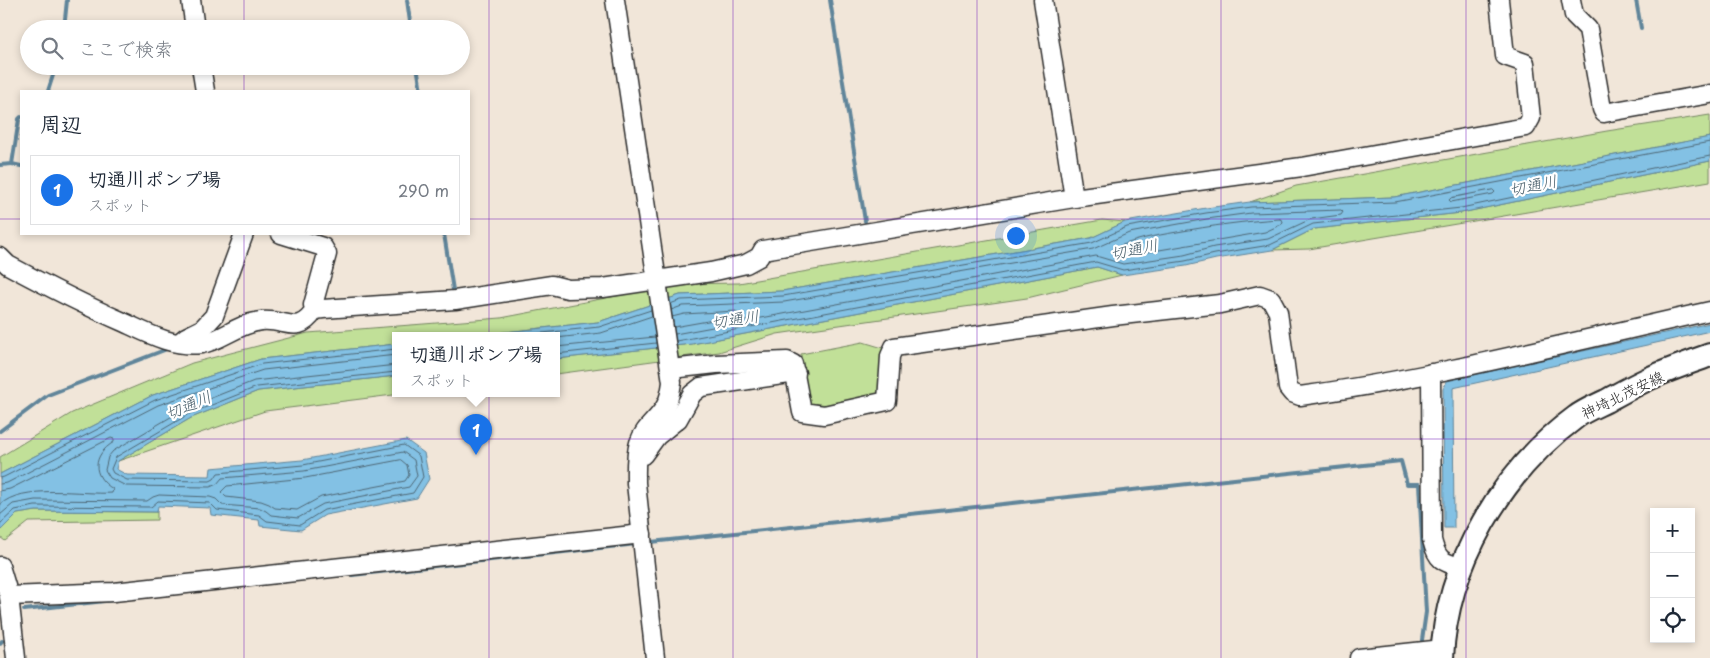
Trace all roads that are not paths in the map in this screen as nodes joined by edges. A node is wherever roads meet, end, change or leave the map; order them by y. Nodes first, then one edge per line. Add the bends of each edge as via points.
1 (191, 0) edge
2 (615, 0) edge
3 (1043, 0) edge
4 (1499, 0) edge
5 (1571, 0) edge
6 (194, 20) edge
7 (202, 75) edge
8 (205, 90) edge
9 (1710, 94) edge
10 (1074, 198) junction
11 (244, 235) edge
12 (284, 235) edge
13 (3, 264) edge
14 (658, 282) junction
15 (315, 310) junction
16 (1710, 311) edge
17 (179, 343) junction
18 (1710, 355) edge
19 (671, 367) junction
20 (796, 373) junction
21 (1431, 373) junction
22 (636, 459) junction
23 (642, 534) junction
24 (0, 566) edge
25 (1462, 568) junction
26 (9, 596) junction
27 (1443, 653) edge
28 (16, 658) edge
29 (655, 658) edge
30 (1359, 658) edge

1 - 6 street
2 - 14 street
3 - 10 street
4 - 10 street via 1505,56 1525,63 1531,118 1526,127 1302,167
5 - 9 street via 1574,15 1588,30 1604,113
7 - 8 street
10 - 14 street via 763,250 746,264
11 - 17 street via 214,316 202,329
12 - 15 street via 323,247 326,254 313,305
13 - 17 street via 164,341
14 - 15 street via 568,289 552,285 455,300
14 - 19 street
15 - 17 street via 308,322 296,325 263,321 243,324 200,344
16 - 21 street
18 - 25 main road, 神埼北茂安線 via 1646,380 1577,416 1540,448 1507,484 1479,530
19 - 20 street via 786,361 793,364
19 - 22 street via 670,395 666,406 648,426 639,442
20 - 21 street via 802,412 824,415 887,401 890,356 894,348 1220,304 1260,295 1271,299 1278,312 1288,388 1292,393 1300,396 1357,388
20 - 22 street via 701,387 692,394 678,419 657,436 646,453
21 - 25 street via 1432,540 1436,554 1445,563
22 - 23 street
23 - 26 street via 114,592
23 - 29 street
24 - 26 street
25 - 27 main road, 神埼北茂安線 via 1450,608
26 - 28 street
27 - 30 street

